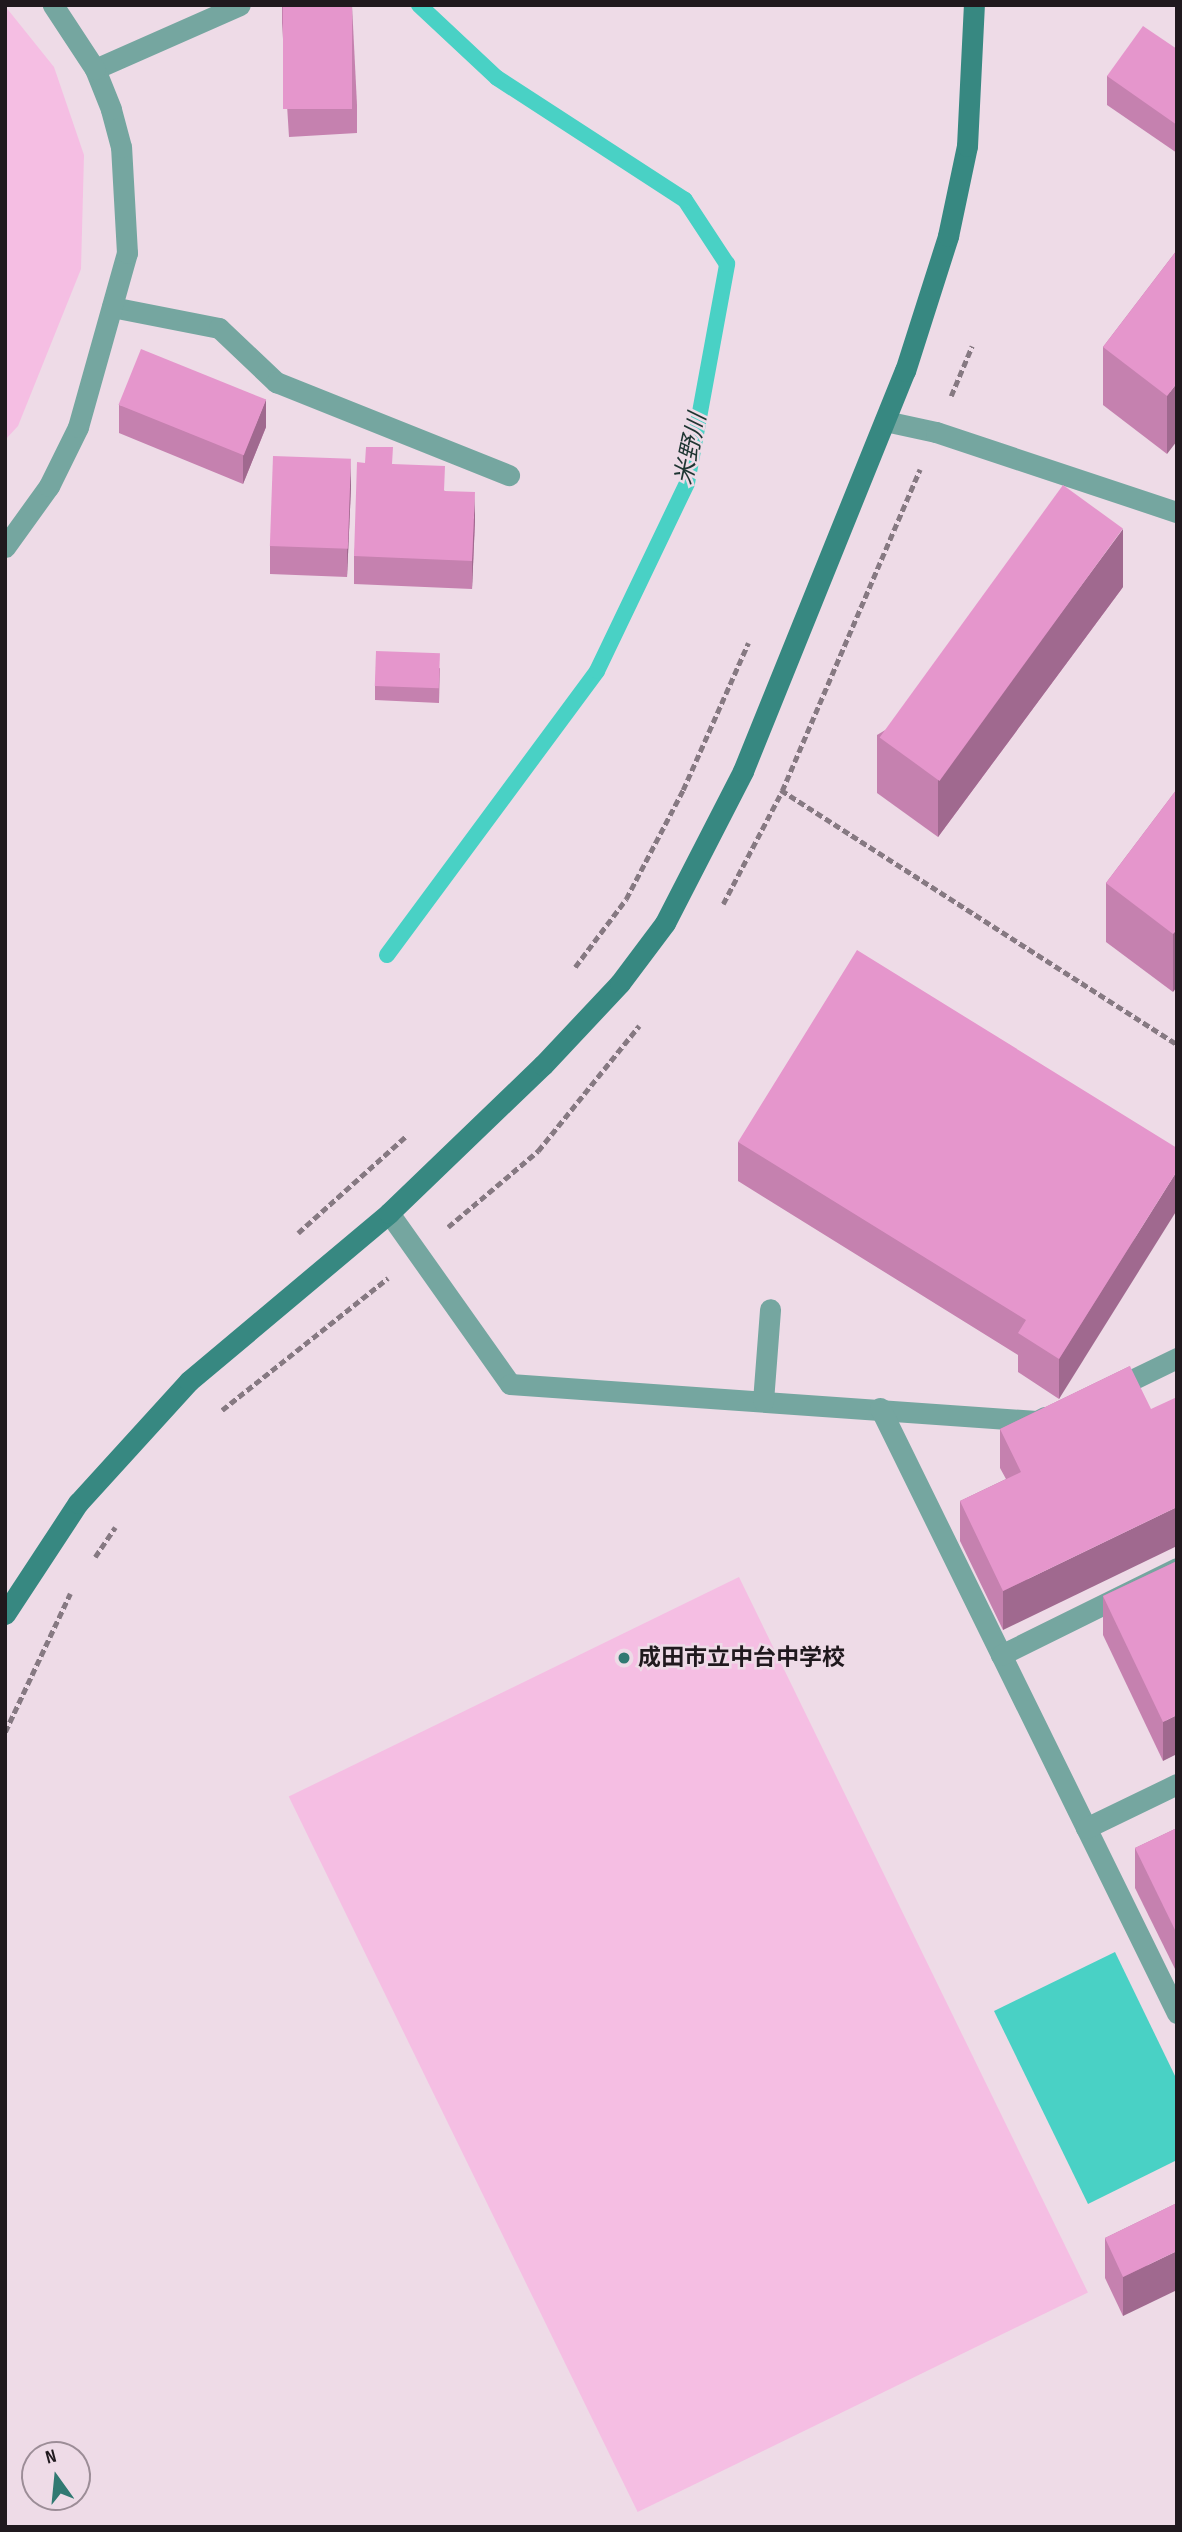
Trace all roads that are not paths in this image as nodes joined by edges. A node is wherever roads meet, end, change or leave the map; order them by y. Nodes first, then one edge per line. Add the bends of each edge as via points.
1 (53, 5) edge
2 (240, 5) edge
3 (974, 5) edge
4 (95, 69) junction
5 (112, 307) junction
6 (884, 421) junction
7 (509, 475) dead end
8 (1177, 512) edge
9 (5, 547) edge
10 (389, 1213) junction
11 (770, 1309) dead end
12 (1177, 1358) edge
13 (1086, 1400) edge
14 (763, 1401) junction
15 (880, 1408) junction
16 (1061, 1410) edge
17 (1177, 1568) edge
18 (5, 1614) edge
19 (1001, 1655) junction
20 (1177, 1784) edge
21 (1086, 1828) junction
22 (1177, 2013) edge

1 - 4 street
2 - 4 street
3 - 6 street via 967,146 948,236
4 - 5 street via 121,147 127,206 127,253
5 - 7 street via 219,328 276,382
5 - 9 street via 105,345 78,427 49,486
6 - 8 street via 946,435
6 - 10 street via 743,771 665,923 620,983 543,1066
10 - 14 street via 510,1384
10 - 18 street via 189,1381 78,1503
11 - 14 street
12 - 13 street
14 - 15 street
15 - 16 street via 1037,1421
15 - 19 street
17 - 19 street
19 - 21 street
20 - 21 street
21 - 22 street

